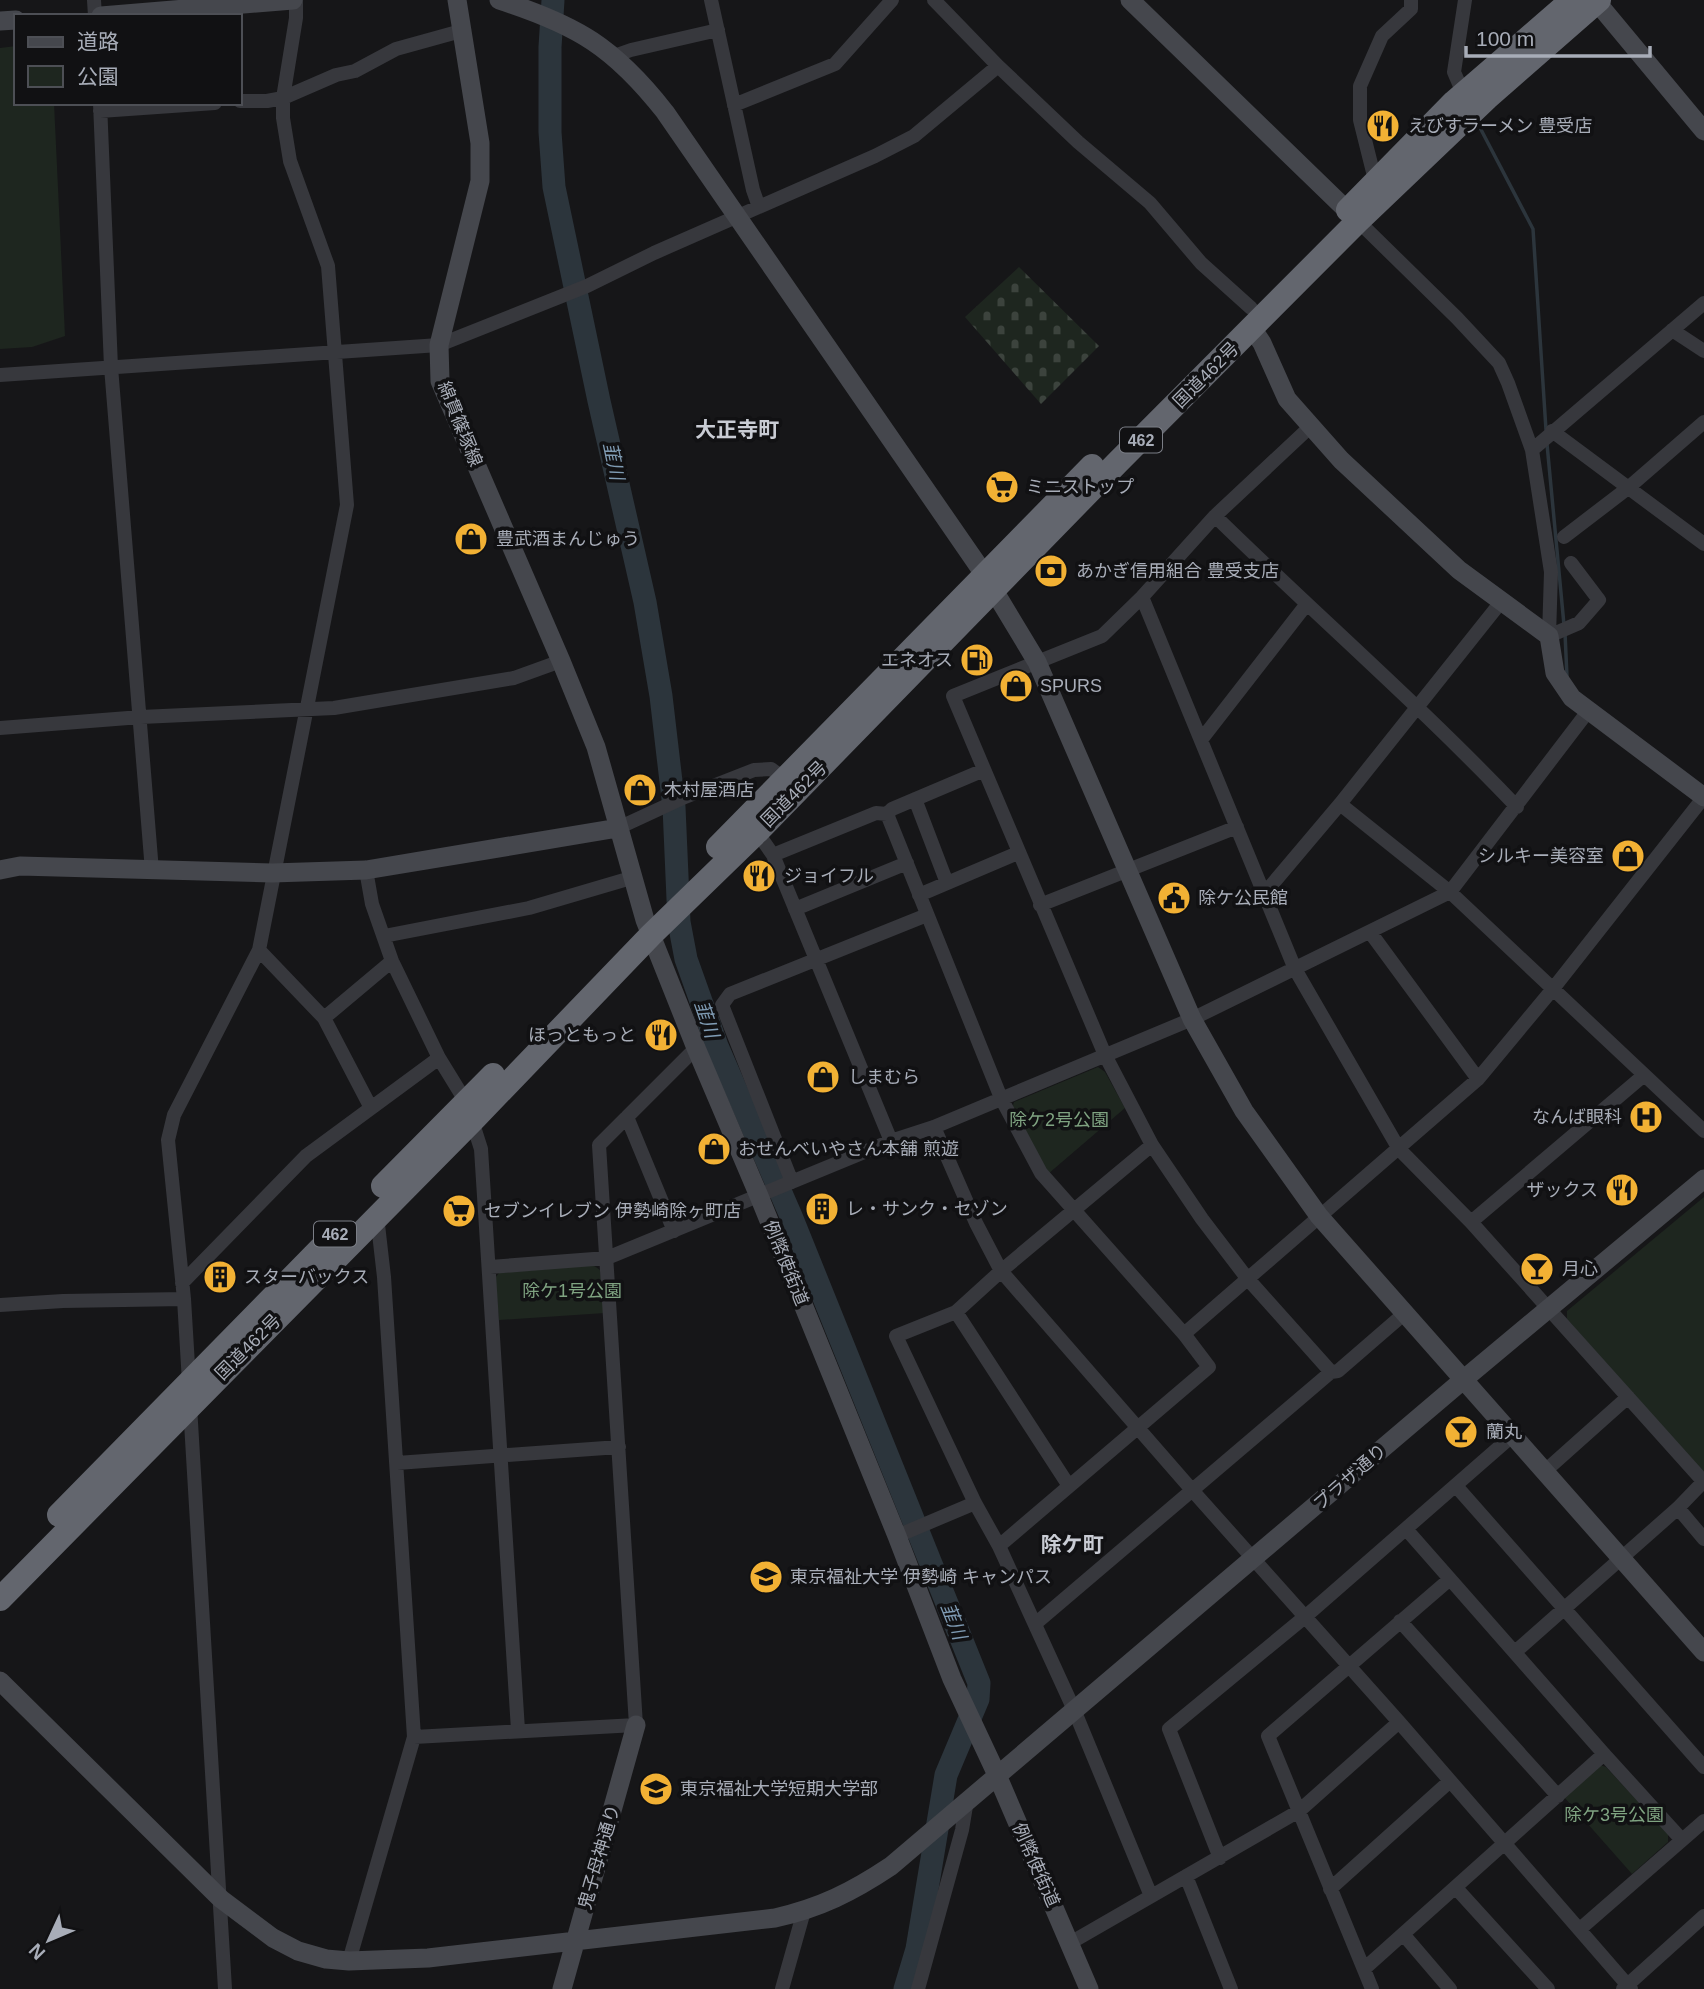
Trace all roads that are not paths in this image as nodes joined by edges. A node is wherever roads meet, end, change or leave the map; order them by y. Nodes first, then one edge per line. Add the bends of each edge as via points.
1 (295, 0) edge
2 (457, 0) edge
3 (499, 0) edge
4 (711, 0) edge
5 (892, 0) edge
6 (934, 0) edge
7 (1130, 0) edge
8 (1465, 0) edge
9 (1591, 1) edge
10 (1415, 3) edge
11 (123, 14) edge
12 (718, 30) junction
13 (461, 31) junction
14 (614, 57) junction
15 (998, 66) junction
16 (1463, 93) junction
17 (283, 98) junction
18 (242, 102) edge
19 (158, 105) edge
20 (734, 105) junction
21 (100, 107) edge
22 (1704, 131) edge
23 (1375, 180) junction
24 (759, 207) junction
25 (737, 216) junction
26 (1353, 216) junction
27 (1704, 303) edge
28 (1252, 318) junction
29 (1672, 330) junction
30 (439, 345) junction
31 (334, 351) junction
32 (1704, 351) edge
33 (111, 367) junction
34 (0, 375) edge
35 (1704, 422) edge
36 (1310, 428) junction
37 (1552, 431) junction
38 (1532, 450) junction
39 (1629, 488) junction
40 (1215, 516) junction
41 (1564, 537) dead end
42 (1704, 544) edge
43 (1571, 563) dead end
44 (989, 583) junction
45 (1142, 597) junction
46 (1501, 602) junction
47 (1306, 605) junction
48 (1549, 636) junction
49 (561, 661) junction
50 (1037, 662) junction
51 (1417, 708) junction
52 (308, 709) junction
53 (1588, 710) junction
54 (141, 717) junction
55 (0, 728) edge
56 (1201, 740) junction
57 (984, 770) junction
58 (785, 779) junction
59 (1704, 798) edge
60 (915, 799) junction
61 (1340, 804) junction
62 (1517, 807) junction
63 (887, 814) junction
64 (1237, 827) junction
65 (618, 828) junction
66 (757, 832) junction
67 (1018, 853) junction
68 (773, 855) junction
69 (906, 863) junction
70 (0, 870) edge
71 (366, 870) junction
72 (1127, 870) junction
73 (152, 871) junction
74 (272, 873) junction
75 (631, 878) junction
76 (947, 883) junction
77 (1450, 892) junction
78 (683, 893) junction
79 (1264, 894) junction
80 (919, 895) junction
81 (1040, 905) junction
82 (796, 909) junction
83 (928, 915) junction
84 (648, 928) junction
85 (1370, 932) junction
86 (384, 936) junction
87 (259, 950) junction
88 (392, 961) junction
89 (817, 961) junction
90 (1295, 969) junction
91 (1552, 990) junction
92 (324, 1018) junction
93 (1192, 1019) junction
94 (696, 1048) junction
95 (1105, 1055) junction
96 (439, 1058) junction
97 (1643, 1076) junction
98 (1478, 1079) junction
99 (1001, 1098) junction
100 (371, 1108) junction
101 (469, 1112) junction
102 (627, 1117) junction
103 (934, 1127) junction
104 (1704, 1131) edge
105 (891, 1141) junction
106 (1152, 1145) junction
107 (1399, 1149) junction
108 (1704, 1179) edge
109 (792, 1182) junction
110 (760, 1196) junction
111 (1073, 1210) junction
112 (377, 1216) junction
113 (1319, 1216) junction
114 (1471, 1222) junction
115 (674, 1231) junction
116 (607, 1258) junction
117 (490, 1267) junction
118 (1001, 1271) junction
119 (1247, 1278) junction
120 (182, 1283) junction
121 (184, 1299) junction
122 (0, 1305) edge
123 (1549, 1309) junction
124 (956, 1312) junction
125 (1405, 1313) junction
126 (1184, 1334) junction
127 (1331, 1372) junction
128 (1463, 1380) junction
129 (190, 1394) junction
130 (1628, 1397) junction
131 (1138, 1427) junction
132 (1512, 1436) junction
133 (619, 1447) junction
134 (501, 1455) junction
135 (397, 1463) junction
136 (1544, 1472) junction
137 (1704, 1481) edge
138 (1069, 1486) junction
139 (1456, 1486) junction
140 (1192, 1490) junction
141 (975, 1503) junction
142 (1678, 1508) junction
143 (1406, 1530) junction
144 (897, 1536) junction
145 (1704, 1539) edge
146 (999, 1546) junction
147 (1254, 1559) junction
148 (1622, 1559) junction
149 (0, 1576) edge
150 (1450, 1578) junction
151 (0, 1599) edge
152 (1564, 1609) junction
153 (1306, 1616) junction
154 (1400, 1621) junction
155 (1035, 1624) junction
156 (1704, 1652) edge
157 (1515, 1653) junction
158 (1348, 1667) junction
159 (0, 1681) edge
160 (1075, 1712) junction
161 (1399, 1722) junction
162 (636, 1725) junction
163 (518, 1730) junction
164 (414, 1737) junction
165 (1604, 1754) junction
166 (1704, 1767) edge
167 (997, 1775) junction
168 (1450, 1781) junction
169 (1558, 1796) junction
170 (967, 1800) junction
171 (1299, 1811) junction
172 (1704, 1821) edge
173 (1682, 1840) junction
174 (1505, 1844) junction
175 (1220, 1858) junction
176 (1186, 1876) junction
177 (1456, 1888) junction
178 (1330, 1889) junction
179 (1151, 1896) junction
180 (221, 1899) junction
181 (804, 1911) junction
182 (1704, 1916) edge
183 (1580, 1929) junction
184 (1403, 1934) junction
185 (576, 1939) junction
186 (1070, 1943) junction
187 (349, 1961) junction
188 (1364, 1969) junction
189 (1627, 1988) edge
190 (225, 1989) edge
191 (562, 1989) edge
192 (782, 1989) edge
193 (918, 1989) edge
194 (1089, 1989) edge
195 (1231, 1989) edge
196 (1372, 1989) edge
197 (1450, 1989) edge
198 (1548, 1989) edge

1 - 11 street
1 - 17 street
2 - 13 street, 綿貫篠塚線
3 - 14 street via 562,22
4 - 12 street
5 - 20 street via 835,64
6 - 15 street
7 - 26 street
8 - 16 street via 1454,72
9 - 16 highway, 国道462号 / 462
9 - 22 street
9 - 26 highway, 国道462号 / 462
10 - 23 street via 1381,36 1360,86 1360,120
12 - 14 street
12 - 20 street
13 - 17 street via 396,49 355,71
13 - 30 street, 綿貫篠塚線 via 480,143 480,181
14 - 25 street via 665,112
15 - 24 street via 914,136
15 - 28 street via 1150,203
16 - 23 highway, 国道462号 / 462
17 - 18 street
17 - 31 street via 290,161 328,266
19 - 21 street
20 - 24 street
21 - 33 street
23 - 26 highway, 国道462号 / 462
24 - 25 street
25 - 30 street via 564,296
25 - 44 street
26 - 28 highway, 国道462号 / 462
26 - 38 street via 1499,363
27 - 29 street
28 - 36 street via 1287,399
28 - 44 highway, 国道462号 / 462
29 - 32 street
29 - 37 street
30 - 31 street
30 - 49 street, 綿貫篠塚線 via 440,381
31 - 33 street
31 - 52 street via 347,505
33 - 34 street
33 - 54 street
35 - 39 street
36 - 40 street
36 - 46 street via 1449,561
37 - 38 street
37 - 39 street
38 - 48 street via 1550,572
39 - 41 street
39 - 42 street
40 - 45 street
40 - 47 street
43 - 48 street via 1599,600 1578,623
44 - 50 street
44 - 58 highway, 国道462号 / 462
44 - 66 highway, 国道462号 / 462
45 - 50 street via 1102,636
45 - 56 street
46 - 48 street
46 - 51 street
47 - 51 street
47 - 56 street
48 - 53 street via 1555,673 1572,698
49 - 52 street via 514,678
49 - 65 street, 綿貫篠塚線 via 596,747
50 - 57 street via 953,696
50 - 72 street
51 - 61 street
51 - 62 street
52 - 54 street
52 - 74 street
53 - 59 street
53 - 62 street
54 - 55 street
54 - 73 street
56 - 64 street
57 - 60 street
57 - 67 street
58 - 65 street via 771,769 754,770
58 - 78 highway, 国道462号 / 462
59 - 91 street
60 - 63 street
60 - 76 street
61 - 77 street
61 - 79 street
62 - 77 street
63 - 68 street via 876,813
63 - 69 street
64 - 72 street
64 - 79 street
65 - 71 street
65 - 75 street, 例幣使街道
66 - 68 street
66 - 78 highway, 国道462号 / 462
67 - 76 street
67 - 81 street
68 - 82 street
69 - 80 street
69 - 82 street
70 - 73 street via 20,866
71 - 74 street
71 - 86 street
72 - 81 street
72 - 93 street
73 - 74 street
74 - 87 street
75 - 84 street, 例幣使街道
75 - 86 street via 530,908
76 - 80 street
77 - 85 street
77 - 91 street
78 - 84 highway, 国道462号 / 462
79 - 90 street
80 - 83 street
81 - 95 street
82 - 89 street
83 - 89 street
83 - 99 street
84 - 94 street, 例幣使街道
84 - 101 highway, 国道462号 / 462
85 - 90 street
85 - 98 street
86 - 88 street
87 - 92 street
87 - 120 street via 174,1115 168,1140
88 - 92 street
88 - 96 street
89 - 105 street
89 - 109 street via 730,994 722,1005
90 - 93 street
90 - 107 street
91 - 97 street
91 - 98 street
92 - 100 street
93 - 95 street
93 - 113 street via 1244,1111
94 - 102 street
94 - 110 street, 例幣使街道
95 - 99 street
95 - 106 street
96 - 100 street
96 - 101 street
97 - 104 street
97 - 114 street
98 - 107 street
99 - 103 street
99 - 111 street via 1041,1173
100 - 120 street via 306,1156
101 - 112 highway, 国道462号 / 462
101 - 117 street via 481,1149
101 - 129 highway, 国道462号 / 462
102 - 115 street
102 - 116 street via 599,1145
103 - 105 street
103 - 118 street
105 - 109 street
106 - 111 street
106 - 119 street
107 - 113 street
107 - 114 street
108 - 123 street, プラザ通り
109 - 110 street
110 - 115 street
110 - 144 street, 例幣使街道
111 - 118 street
111 - 126 street
112 - 129 highway, 国道462号 / 462
112 - 135 street
113 - 119 street
113 - 125 street
114 - 123 street
115 - 116 street
116 - 117 street
116 - 133 street
117 - 134 street
118 - 124 street
118 - 131 street
119 - 126 street
119 - 127 street
120 - 121 street
121 - 122 street
121 - 129 street
123 - 128 street, プラザ通り
123 - 130 street
124 - 138 street
124 - 141 street via 897,1336
125 - 127 street via 1338,1371
125 - 128 street
126 - 131 street via 1209,1367
127 - 140 street
128 - 132 street
128 - 147 street, プラザ通り
129 - 149 highway, 国道462号 / 462
129 - 151 highway, 国道462号 / 462
129 - 180 street
130 - 136 street
130 - 137 street
131 - 138 street
131 - 140 street
132 - 136 street
132 - 139 street
133 - 134 street
133 - 162 street
134 - 135 street
134 - 163 street
135 - 164 street
136 - 148 street
137 - 142 street
138 - 146 street
139 - 143 street
139 - 152 street
140 - 147 street
140 - 155 street
141 - 144 street
141 - 146 street
142 - 145 street
142 - 148 street
143 - 150 street
143 - 153 street
144 - 167 street, 例幣使街道 via 960,1696
146 - 155 street
147 - 153 street
147 - 160 street, プラザ通り
148 - 152 street
148 - 156 street
150 - 154 street
150 - 157 street
152 - 157 street
152 - 166 street
153 - 158 street
153 - 175 street via 1169,1729
154 - 158 street
154 - 169 street
155 - 160 street
157 - 165 street
158 - 161 street
158 - 171 street via 1268,1736
159 - 180 street, プラザ通り
160 - 167 street, プラザ通り
160 - 179 street
161 - 168 street
161 - 171 street
162 - 163 street
162 - 185 street, 鬼子母神通り
163 - 164 street
164 - 187 street
165 - 169 street
165 - 173 street
167 - 170 street, プラザ通り
167 - 186 street, 例幣使街道
168 - 174 street
168 - 178 street
169 - 174 street
170 - 181 street, プラザ通り via 891,1866 839,1898
170 - 193 street
171 - 175 street
171 - 178 street
172 - 173 street
173 - 183 street
174 - 177 street
174 - 183 street
175 - 176 street
176 - 179 street
176 - 195 street
177 - 184 street
177 - 198 street
178 - 188 street
179 - 186 street
180 - 187 street, プラザ通り via 265,1933 299,1951
180 - 190 street
181 - 185 street, プラザ通り
181 - 192 street
182 - 189 street
183 - 189 street
184 - 188 street
184 - 197 street
185 - 187 street, プラザ通り via 428,1958
185 - 191 street, 鬼子母神通り
186 - 194 street, 例幣使街道
188 - 196 street

